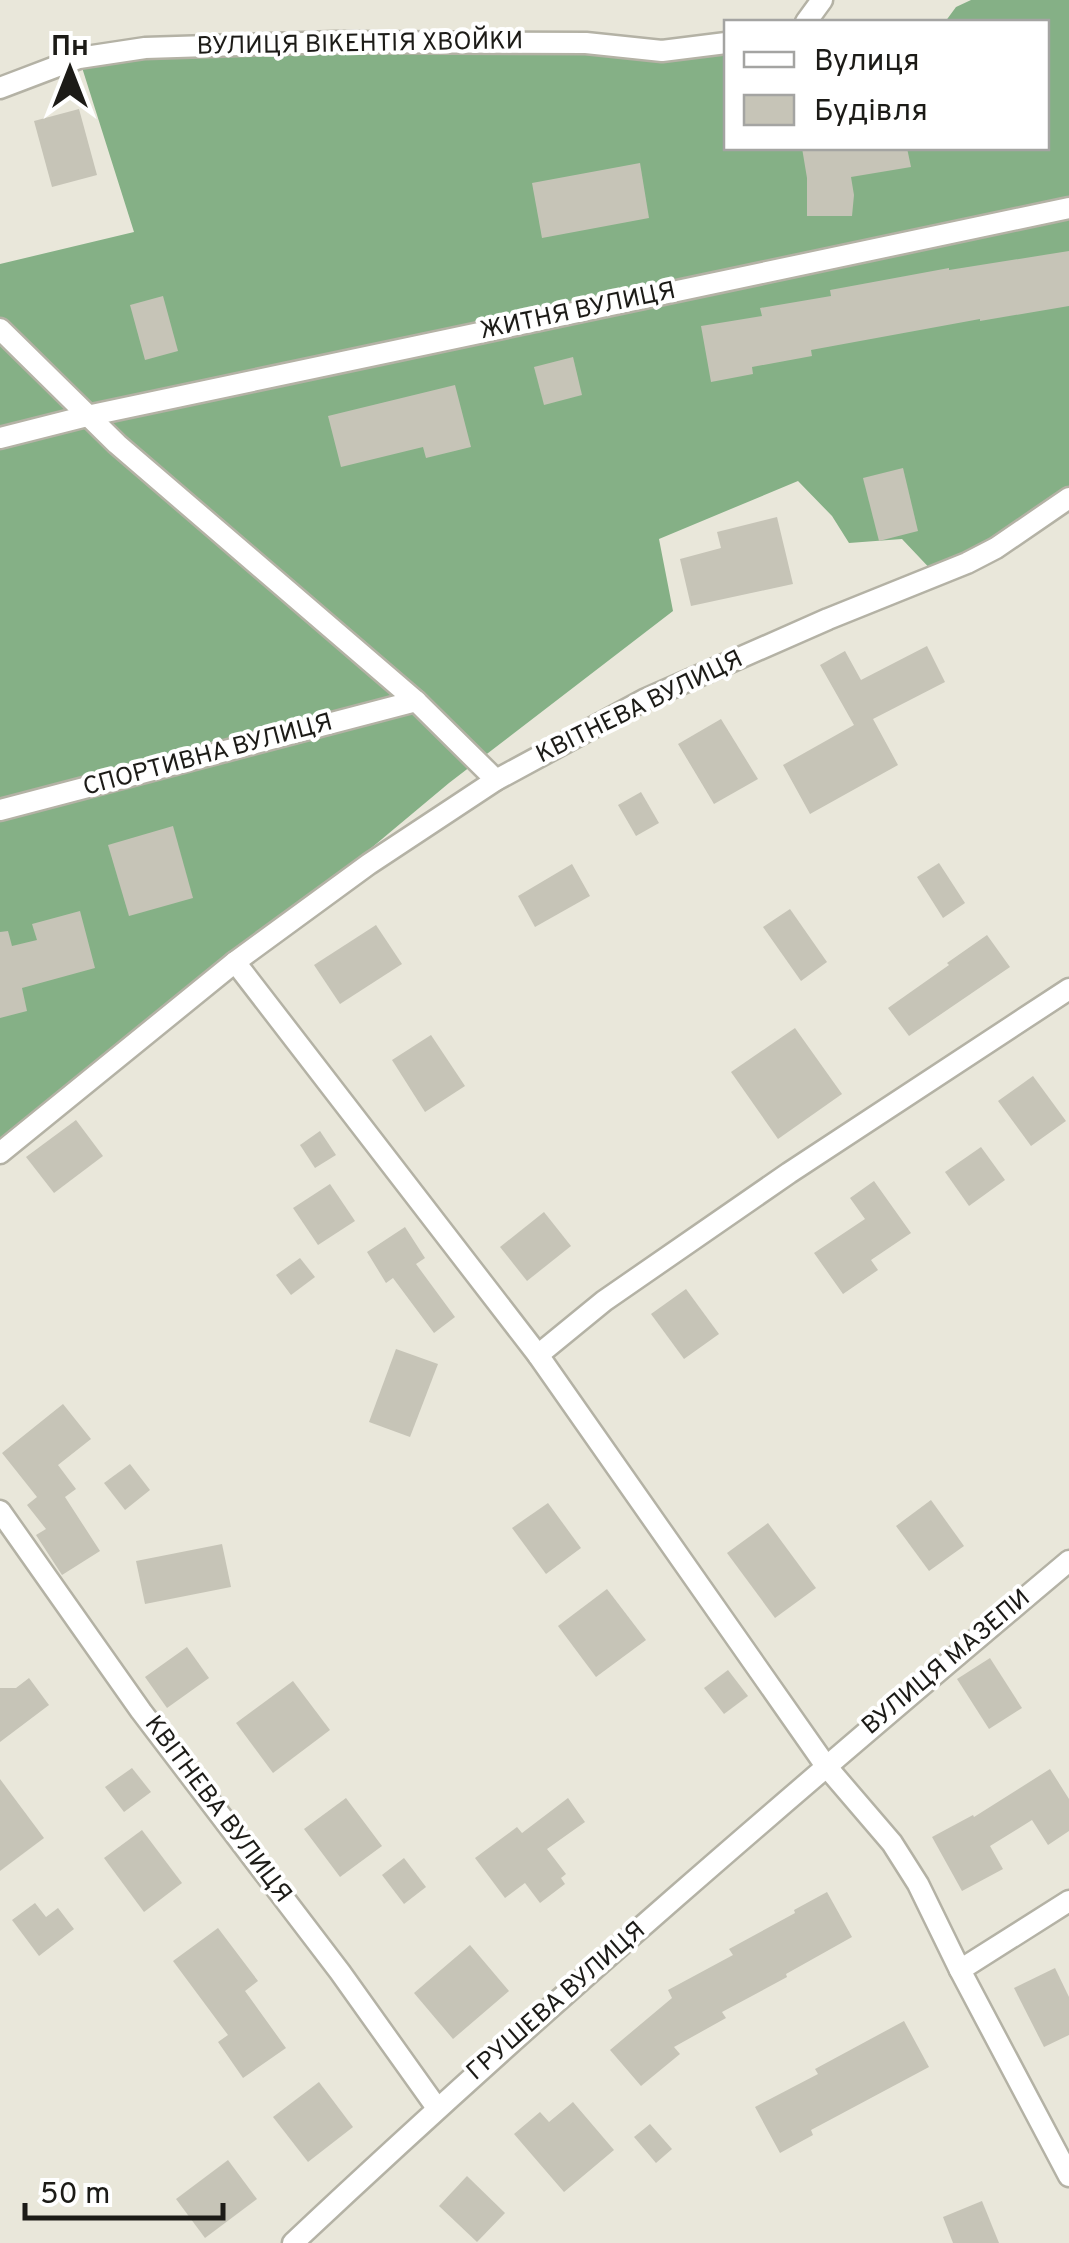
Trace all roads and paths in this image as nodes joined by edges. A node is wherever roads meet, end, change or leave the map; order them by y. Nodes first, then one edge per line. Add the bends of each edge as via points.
1 (724, 43) edge
2 (0, 88) edge
3 (1069, 208) edge
4 (0, 329) edge
5 (87, 416) junction
6 (0, 438) edge
7 (1069, 498) edge
8 (416, 702) junction
9 (496, 780) junction
10 (0, 810) edge
11 (235, 962) junction
12 (1069, 989) edge
13 (0, 1153) edge
14 (538, 1355) junction
15 (0, 1511) edge
16 (1069, 1561) edge
17 (826, 1766) junction
18 (1069, 1902) edge
19 (960, 1970) junction
20 (437, 2108) junction
21 (1069, 2176) edge
22 (293, 2243) edge

1 - 2 street, ВУЛИЦЯ ВІКЕНТІЯ ХВОЙКИ via 662,50 336,42 145,48 79,58
3 - 5 street, ЖИТНЯ ВУЛИЦЯ
4 - 5 street
5 - 6 street, ЖИТНЯ ВУЛИЦЯ
5 - 8 street
7 - 9 street, КВІТНЕВА ВУЛИЦЯ via 967,563 644,700
8 - 9 street
8 - 10 street, СПОРТИВНА ВУЛИЦЯ
9 - 11 street, КВІТНЕВА ВУЛИЦЯ
11 - 13 street, КВІТНЕВА ВУЛИЦЯ
11 - 14 street
12 - 14 street via 788,1173 604,1300
14 - 17 street
15 - 20 street, КВІТНЕВА ВУЛИЦЯ
16 - 17 street, ВУЛИЦЯ МАЗЕПИ
17 - 19 street via 892,1843
17 - 20 street, ГРУШЕВА ВУЛИЦЯ
18 - 19 street
19 - 21 street
20 - 22 street, ГРУШЕВА ВУЛИЦЯ

